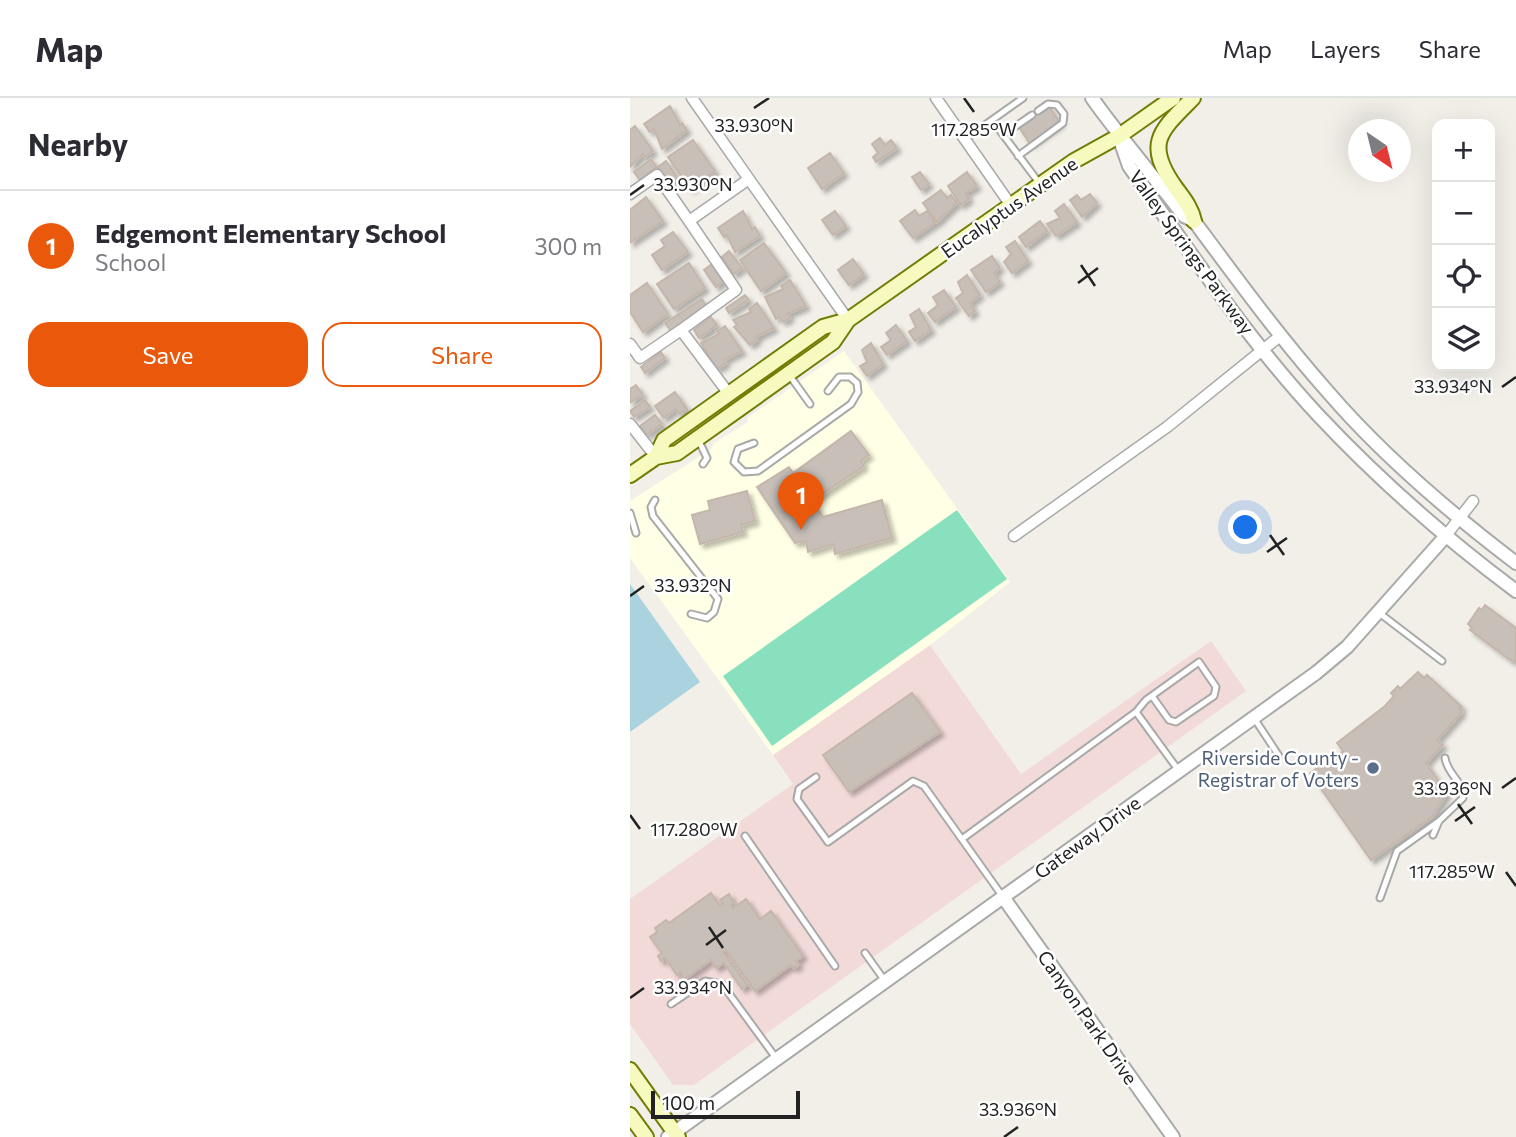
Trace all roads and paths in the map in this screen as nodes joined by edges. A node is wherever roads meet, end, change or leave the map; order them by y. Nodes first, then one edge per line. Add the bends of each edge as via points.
1 (692, 98) edge
2 (1023, 98) edge
3 (1093, 98) edge
4 (1173, 98) edge
5 (1193, 98) edge
6 (937, 99) edge
7 (992, 121) junction
8 (1003, 135) junction
9 (1119, 136) junction
10 (965, 139) junction
11 (1018, 156) junction
12 (749, 179) junction
13 (1040, 184) junction
14 (630, 194) edge
15 (1010, 204) junction
16 (689, 221) junction
17 (1194, 221) junction
18 (848, 320) junction
19 (681, 330) junction
20 (1280, 336) junction
21 (630, 344) edge
22 (1263, 349) junction
23 (788, 374) junction
24 (828, 391) dead end
25 (730, 394) junction
26 (810, 404) dead end
27 (630, 424) edge
28 (697, 438) junction
29 (754, 443) dead end
30 (656, 457) junction
31 (703, 464) dead end
32 (630, 475) edge
33 (655, 500) dead end
34 (1473, 500) dead end
35 (630, 513) edge
36 (1459, 518) junction
37 (636, 533) dead end
38 (1014, 536) dead end
39 (1444, 538) junction
40 (1516, 564) edge
41 (1516, 591) edge
42 (1378, 612) junction
43 (691, 614) dead end
44 (1442, 662) dead end
45 (1152, 695) junction
46 (1136, 712) junction
47 (1254, 718) junction
48 (1279, 756) dead end
49 (1445, 758) dead end
50 (1179, 771) junction
51 (816, 777) dead end
52 (1439, 821) junction
53 (1433, 835) dead end
54 (745, 836) dead end
55 (962, 839) junction
56 (1003, 897) junction
57 (1380, 898) dead end
58 (865, 953) dead end
59 (835, 966) dead end
60 (885, 981) junction
61 (671, 1004) dead end
62 (777, 1059) junction
63 (630, 1070) edge
64 (630, 1115) edge
65 (674, 1135) edge
66 (646, 1137) edge
67 (1173, 1137) edge

1 - 12 street
2 - 7 lane
3 - 9 street
4 - 9 main road, Eucalyptus Avenue
5 - 17 main road via 1165,126 1157,146 1162,168 1191,209
6 - 10 street
7 - 8 lane
7 - 10 lane
8 - 11 lane
8 - 11 lane via 1048,104 1057,105 1064,114 1063,123
9 - 13 main road, Eucalyptus Avenue
9 - 17 street, Valley Springs Parkway via 1184,216
9 - 22 street, Valley Springs Parkway via 1129,166
10 - 15 street
11 - 13 lane
12 - 16 street
12 - 18 street
13 - 15 main road, Eucalyptus Avenue
14 - 16 street via 657,175
15 - 18 main road, Eucalyptus Avenue
16 - 19 street via 736,290
17 - 20 street, Valley Springs Parkway
18 - 23 main road, Eucalyptus Avenue via 833,342
18 - 25 main road, Eucalyptus Avenue via 823,327
19 - 21 street via 639,358
19 - 25 street
20 - 22 street
20 - 36 street, Valley Springs Parkway via 1367,433
22 - 38 street via 1167,427
22 - 39 street, Valley Springs Parkway via 1325,422
23 - 26 lane
23 - 28 main road, Eucalyptus Avenue
24 - 29 lane via 839,377 857,383 851,404 758,471 744,472 734,462 738,449
25 - 30 main road, Eucalyptus Avenue via 664,440
27 - 30 street
28 - 30 main road, Eucalyptus Avenue via 677,453
28 - 31 lane via 707,458
30 - 32 main road, Eucalyptus Avenue
33 - 43 lane via 653,516 718,599 707,618
34 - 36 street, Gateway Drive
35 - 37 lane
36 - 39 street, Gateway Drive
36 - 40 street, Valley Springs Parkway
39 - 41 street, Valley Springs Parkway
39 - 42 street, Gateway Drive
42 - 44 lane
42 - 47 street, Gateway Drive via 1347,647
45 - 45 lane via 1199,662 1216,687 1214,696 1176,723
45 - 46 lane
46 - 50 lane
46 - 55 lane
47 - 48 lane
47 - 50 street, Gateway Drive
49 - 52 lane via 1462,785 1463,798
50 - 56 street, Gateway Drive
51 - 55 lane via 799,789 797,799 828,842 913,781 924,786
52 - 53 lane
52 - 57 lane via 1397,851
54 - 59 lane
55 - 56 lane
56 - 60 street, Gateway Drive
56 - 67 street, Canyon Park Drive
58 - 60 lane
60 - 62 street, Gateway Drive
61 - 62 lane via 705,981 726,987
62 - 65 street, Gateway Drive
63 - 65 main road
64 - 66 main road

